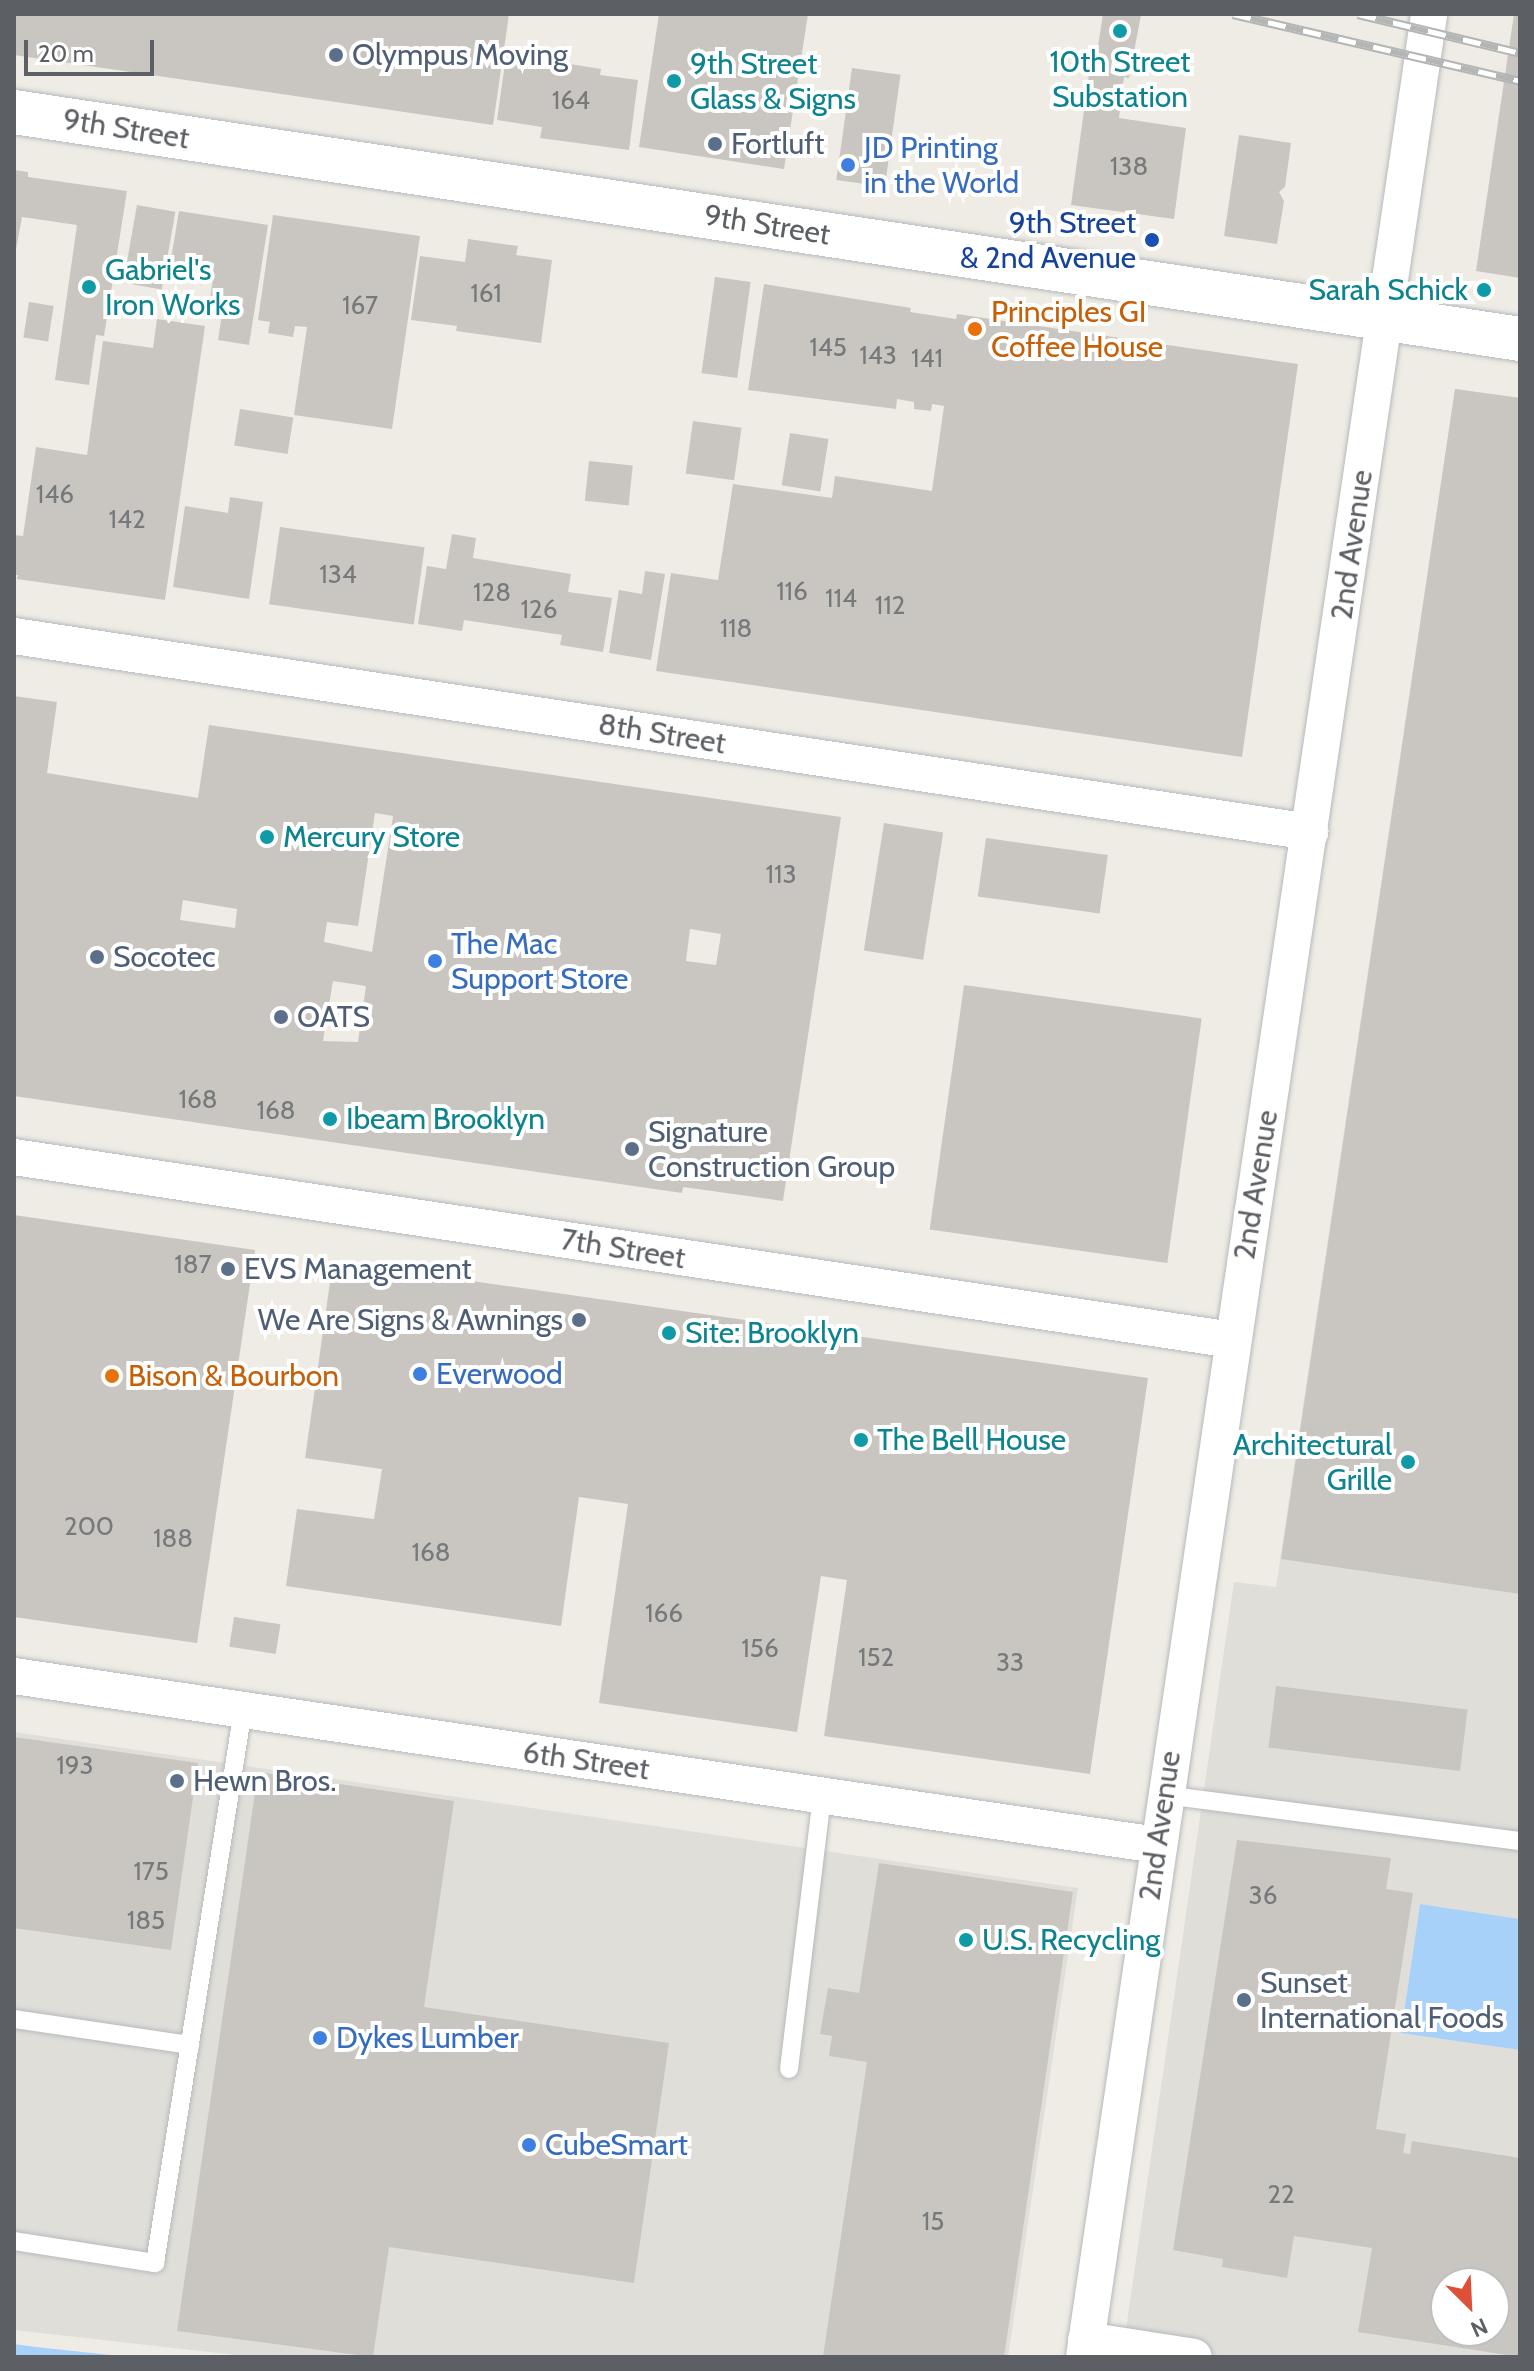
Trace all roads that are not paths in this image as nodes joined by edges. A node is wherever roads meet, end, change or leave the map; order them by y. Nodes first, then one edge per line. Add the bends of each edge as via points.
1 (1429, 14) edge
2 (14, 112) edge
3 (1384, 318) junction
4 (1520, 339) edge
5 (14, 636) edge
6 (1310, 832) junction
7 (14, 1157) edge
8 (1232, 1340) junction
9 (14, 1676) edge
10 (243, 1710) junction
11 (1165, 1795) junction
12 (822, 1796) junction
13 (1520, 1841) edge
14 (1157, 1845) junction
15 (14, 2019) edge
16 (190, 2045) junction
17 (789, 2069) dead end
18 (14, 2241) edge
19 (1085, 2349) edge
20 (1194, 2357) edge

1 - 3 street, 2nd Avenue
2 - 3 main road, 9th Street
3 - 4 main road, 9th Street
3 - 6 street, 2nd Avenue
5 - 6 street, 8th Street
6 - 8 street, 2nd Avenue
7 - 8 street, 7th Street
8 - 11 street, 2nd Avenue
9 - 10 street, 6th Street
10 - 12 street, 6th Street
10 - 16 lane
11 - 13 lane
11 - 14 street, 2nd Avenue
12 - 14 street, 6th Street
12 - 17 lane
14 - 19 street, 2nd Avenue
15 - 16 lane
16 - 18 lane via 155,2263
19 - 20 street

